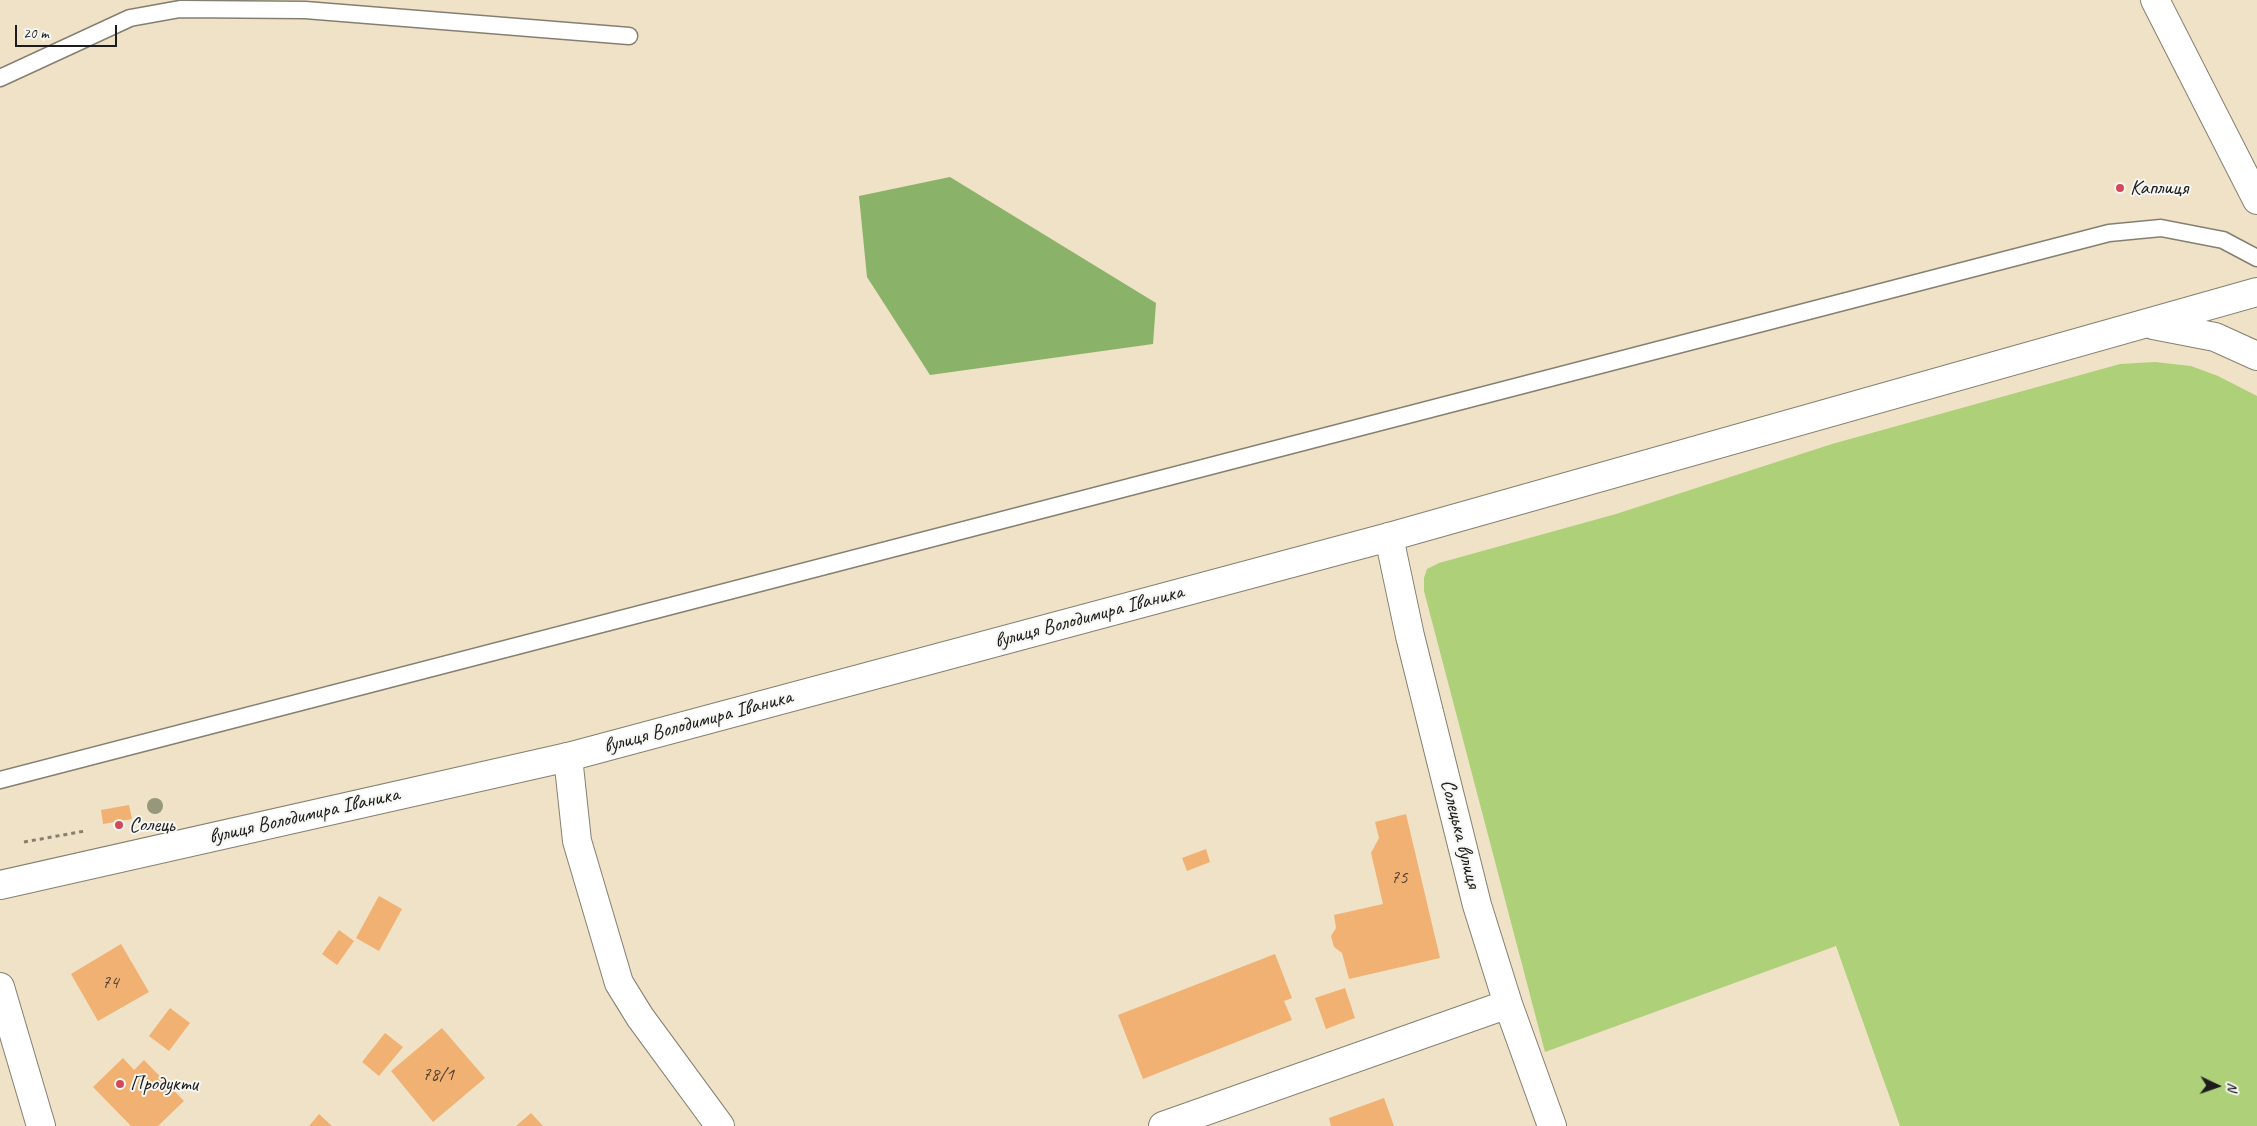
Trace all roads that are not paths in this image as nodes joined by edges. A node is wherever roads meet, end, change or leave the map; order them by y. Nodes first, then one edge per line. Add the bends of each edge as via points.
1 (2155, 0) edge
2 (629, 36) dead end
3 (0, 78) edge
4 (2257, 200) edge
5 (2257, 258) edge
6 (2257, 292) edge
7 (2144, 323) junction
8 (2257, 356) edge
9 (1390, 537) junction
10 (568, 757) junction
11 (0, 780) edge
12 (0, 885) edge
13 (0, 987) edge
14 (1508, 1004) junction
15 (1166, 1125) edge
16 (41, 1126) edge
17 (720, 1126) edge
18 (1552, 1126) edge

1 - 4 main road
2 - 3 lane via 305,10 180,9 130,18
5 - 11 lane via 2222,240 2161,228 2109,233
6 - 7 main road, вулиця Володимира Іваника
7 - 8 main road via 2214,337
7 - 9 main road, вулиця Володимира Іваника
9 - 10 main road, вулиця Володимира Іваника
9 - 14 main road, Солецька вулиця via 1410,636 1477,904
10 - 12 main road, вулиця Володимира Іваника
10 - 17 main road via 577,840 618,983
13 - 16 main road
14 - 15 main road
14 - 18 main road, Солецька вулиця

